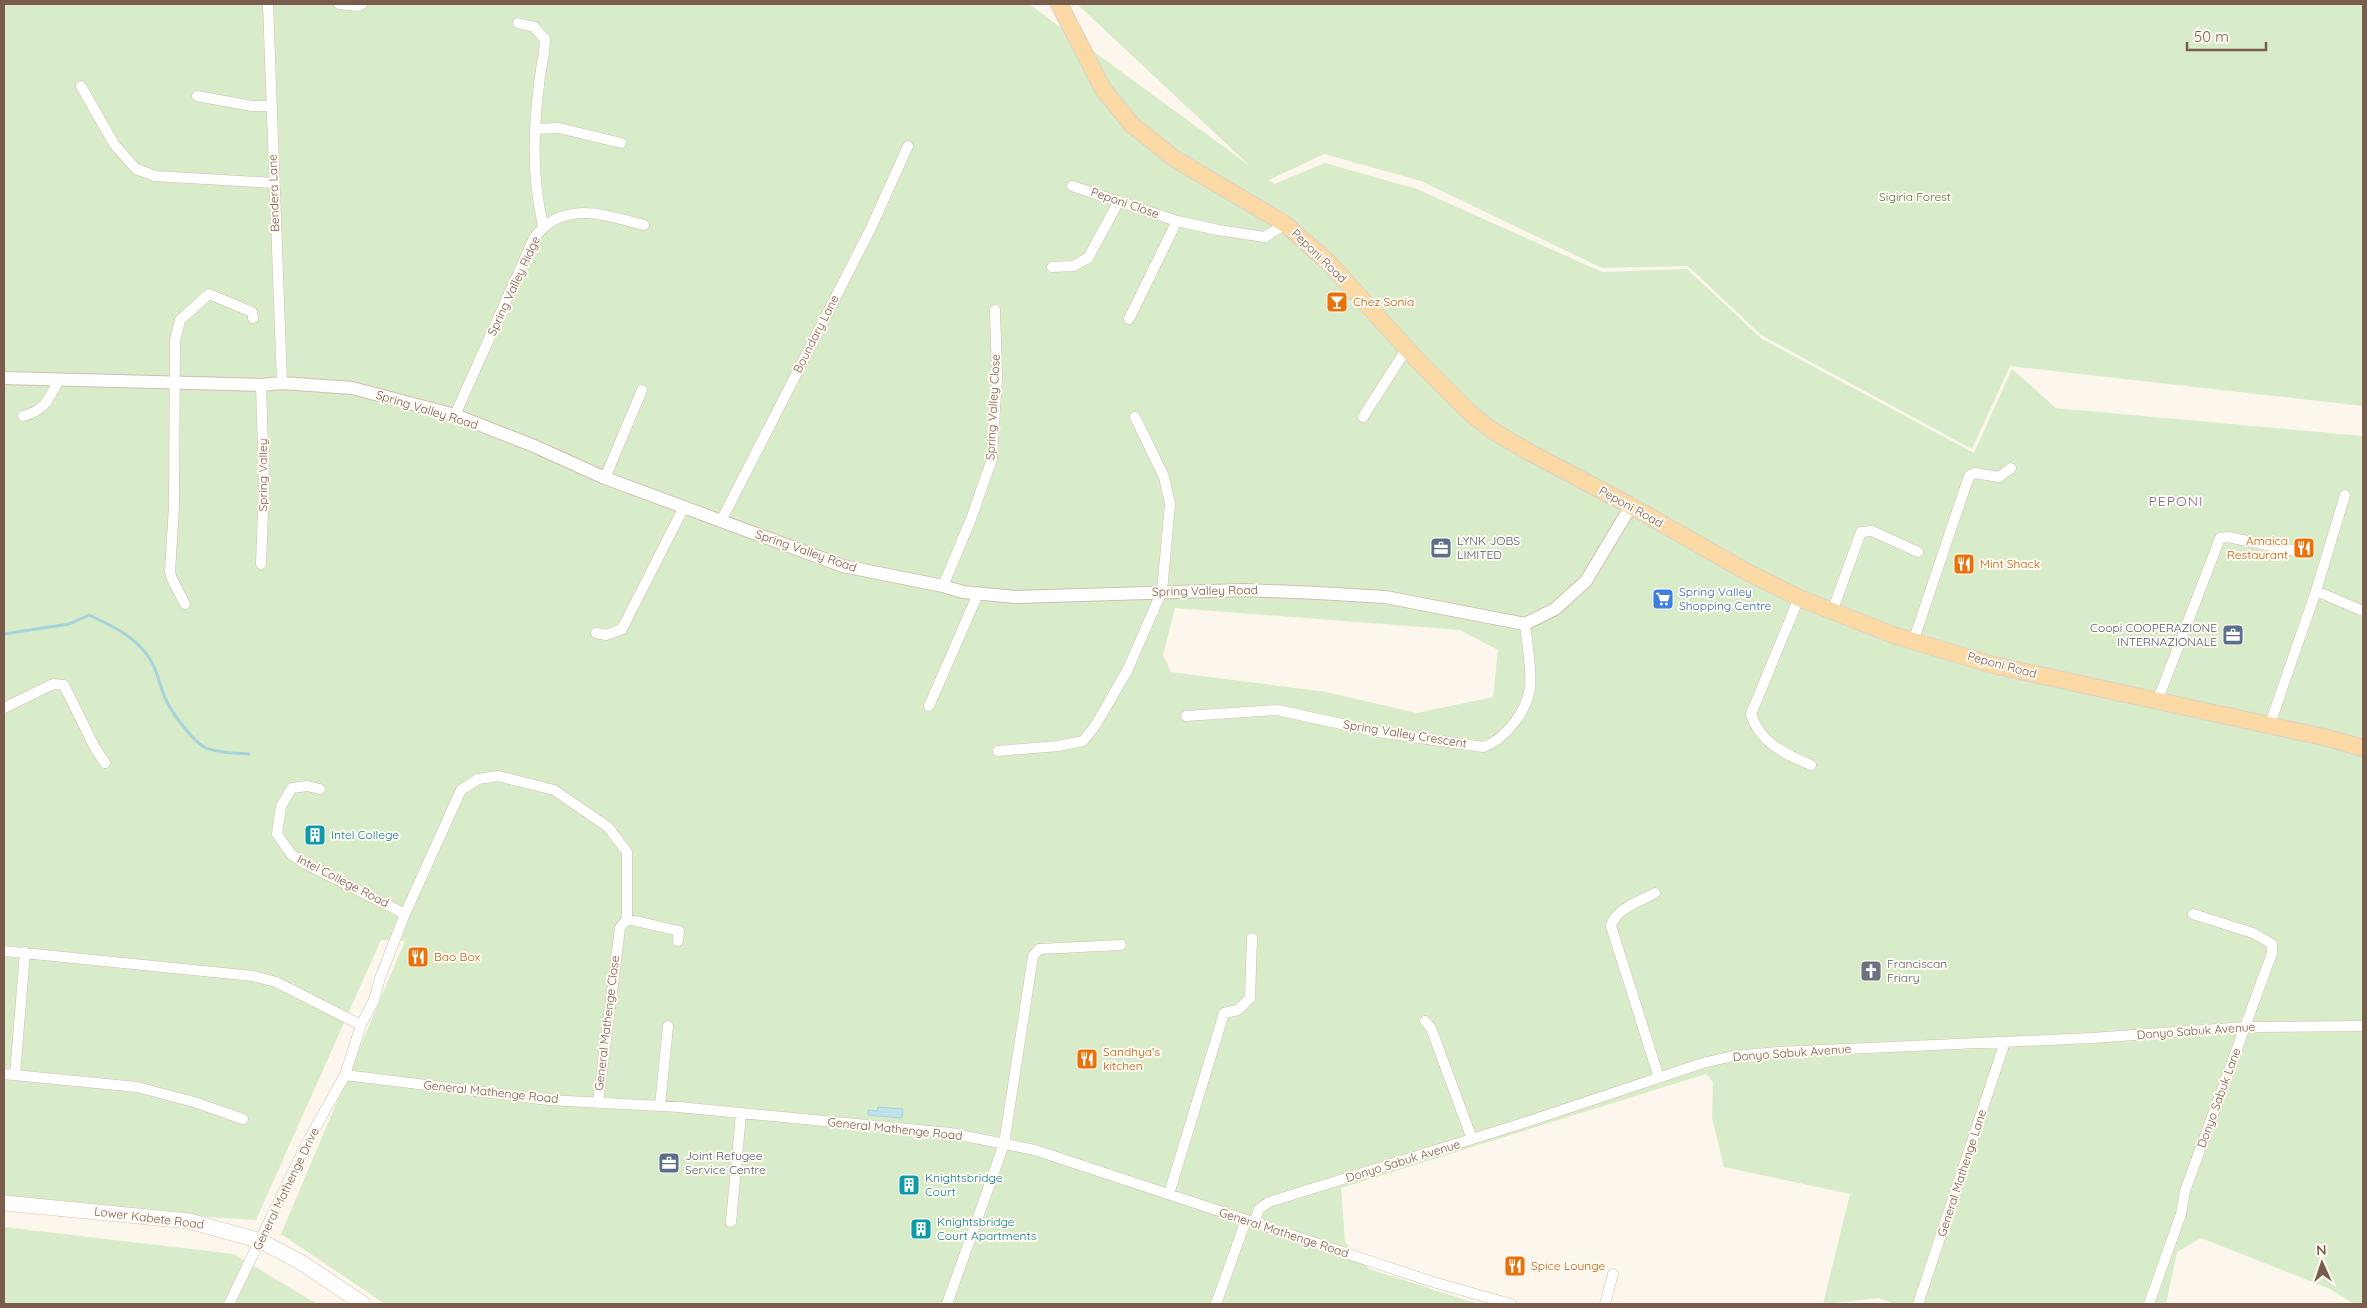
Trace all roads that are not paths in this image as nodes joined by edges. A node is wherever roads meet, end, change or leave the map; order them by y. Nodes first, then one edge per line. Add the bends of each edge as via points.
1 (268, 4) edge
2 (340, 4) edge
3 (362, 4) edge
4 (1059, 4) edge
5 (518, 23) dead end
6 (81, 86) dead end
7 (198, 96) dead end
8 (270, 106) junction
9 (536, 129) junction
10 (621, 143) dead end
11 (908, 146) dead end
12 (274, 183) junction
13 (1072, 186) dead end
14 (1119, 201) junction
15 (1177, 221) junction
16 (1285, 224) junction
17 (543, 225) junction
18 (644, 225) dead end
19 (1052, 267) dead end
20 (995, 310) dead end
21 (253, 318) dead end
22 (1129, 319) dead end
23 (1407, 348) junction
24 (4, 378) edge
25 (58, 381) junction
26 (174, 381) junction
27 (282, 383) junction
28 (261, 385) junction
29 (642, 390) dead end
30 (455, 415) junction
31 (23, 416) dead end
32 (1134, 417) dead end
33 (1363, 417) dead end
34 (2011, 468) dead end
35 (604, 478) junction
36 (2346, 495) dead end
37 (1631, 506) junction
38 (684, 507) junction
39 (721, 521) junction
40 (1918, 552) dead end
41 (2302, 552) dead end
42 (261, 564) dead end
43 (943, 586) junction
44 (1162, 591) junction
45 (2316, 591) junction
46 (978, 594) junction
47 (1799, 598) junction
48 (185, 604) dead end
49 (2363, 611) edge
50 (1832, 612) junction
51 (1525, 624) junction
52 (596, 633) dead end
53 (1913, 642) junction
54 (2157, 702) junction
55 (929, 706) dead end
56 (4, 708) edge
57 (1186, 716) dead end
58 (2269, 727) junction
59 (2363, 748) edge
60 (998, 750) dead end
61 (105, 763) dead end
62 (1811, 765) dead end
63 (320, 789) dead end
64 (1655, 893) dead end
65 (405, 914) junction
66 (2193, 914) dead end
67 (627, 919) junction
68 (1252, 938) dead end
69 (678, 941) dead end
70 (1121, 945) dead end
71 (4, 950) edge
72 (25, 952) junction
73 (1425, 1021) dead end
74 (362, 1025) junction
75 (668, 1026) dead end
76 (2363, 1026) edge
77 (2246, 1027) junction
78 (2005, 1042) junction
79 (4, 1074) edge
80 (15, 1075) junction
81 (345, 1075) junction
82 (1659, 1078) junction
83 (598, 1103) junction
84 (660, 1106) junction
85 (742, 1114) junction
86 (243, 1119) dead end
87 (1472, 1140) junction
88 (1004, 1144) junction
89 (1169, 1194) junction
90 (4, 1203) edge
91 (1250, 1221) junction
92 (731, 1222) dead end
93 (261, 1241) junction
94 (1613, 1274) dead end
95 (229, 1304) edge
96 (363, 1304) edge
97 (947, 1304) edge
98 (1216, 1304) edge
99 (1511, 1304) edge
100 (1605, 1304) edge
101 (1918, 1304) edge
102 (2149, 1304) edge

1 - 8 street, Bendera Lane
2 - 3 street
4 - 16 main road, Peponi Road via 1103,89 1132,125 1175,159
5 - 9 street via 534,26 545,39
6 - 12 street via 114,144 136,169 155,176
7 - 8 street
8 - 12 street, Bendera Lane
9 - 10 street via 559,128
9 - 17 street via 536,196
11 - 39 street, Boundary Lane via 870,230
12 - 27 street, Bendera Lane
13 - 14 street, Peponi Close
14 - 15 street, Peponi Close
14 - 19 street via 1088,258 1073,266
15 - 16 street, Peponi Close via 1264,236
15 - 22 street, Peponi Close
16 - 23 main road, Peponi Road via 1329,263
17 - 18 street, Spring Valley Ridge via 568,215 594,212
17 - 30 street, Spring Valley Ridge via 534,238
20 - 43 street, Spring Valley Close via 997,378 992,459
21 - 26 street via 252,312 219,298 209,294 203,298 180,320 175,340
23 - 33 street
23 - 37 main road, Peponi Road via 1470,413 1493,431
24 - 25 street, Spring Valley Road
25 - 26 street, Spring Valley Road
25 - 31 street via 47,403 36,412
26 - 28 street, Spring Valley Road
26 - 48 street via 174,506 170,572
27 - 28 street, Spring Valley Road
27 - 30 street, Spring Valley Road via 352,388
28 - 42 street, Spring Valley via 264,483
29 - 35 street
30 - 35 street, Spring Valley Road
32 - 44 street via 1164,478 1170,504
34 - 53 street via 1999,477 1975,473 1969,476
35 - 38 street, Spring Valley Road
36 - 45 street
37 - 47 main road, Peponi Road
37 - 51 street via 1586,581 1555,609
38 - 39 street, Spring Valley Road
38 - 52 street via 622,629 606,635
39 - 43 street, Spring Valley Road via 843,566
40 - 50 street via 1872,532 1861,532
41 - 54 street via 2220,538
43 - 46 street, Spring Valley Road
44 - 46 street, Spring Valley Road via 1015,596
44 - 51 street, Spring Valley Road via 1244,590 1385,597
44 - 60 street via 1127,671 1095,726 1083,740 1050,747
45 - 49 street
45 - 58 street
46 - 55 street
47 - 50 main road, Peponi Road
47 - 62 street via 1752,714 1754,722 1770,743
50 - 53 main road, Peponi Road
51 - 57 street, Spring Valley Crescent via 1530,688 1517,718 1492,744 1483,746 1378,732 1277,710
53 - 54 main road, Peponi Road via 1993,665
54 - 58 main road, Peponi Road
56 - 61 street via 53,684 64,685
58 - 59 main road, Peponi Road
63 - 65 street, Intel College Road via 307,786 292,788 281,806 277,834 286,848 302,862
64 - 82 street via 1618,913 1610,926
65 - 67 street, General Mathenge Drive via 461,790 478,779 498,776 554,790 614,834 627,852
65 - 74 street, General Mathenge Drive
66 - 77 street, Donyo Sabuk Lane via 2253,933 2272,944 2272,953
67 - 69 street via 679,931
67 - 83 street, General Mathenge Close via 620,928 617,943
68 - 89 street via 1250,998 1238,1010 1224,1013
70 - 88 street via 1038,949 1033,956
71 - 72 street
72 - 74 street via 253,976 276,982
72 - 80 street
73 - 87 street via 1431,1028
74 - 81 street, General Mathenge Drive
75 - 84 street
76 - 77 street, Donyo Sabuk Avenue
77 - 78 street, Donyo Sabuk Avenue
77 - 102 street, Donyo Sabuk Lane via 2185,1191 2182,1214
78 - 82 street, Donyo Sabuk Avenue via 1733,1056
78 - 101 street, General Mathenge Lane
79 - 80 street
80 - 86 street via 137,1087
81 - 83 street, General Mathenge Road via 548,1100
81 - 93 street, General Mathenge Drive via 308,1141
82 - 87 street, Donyo Sabuk Avenue
83 - 84 street, General Mathenge Road
84 - 85 street, General Mathenge Road
85 - 88 street, General Mathenge Road via 950,1133
85 - 92 street
87 - 91 street, Donyo Sabuk Avenue via 1269,1202
88 - 89 street, General Mathenge Road via 1035,1150
88 - 97 street
89 - 91 street, General Mathenge Road
90 - 93 main road, Lower Kabete Road via 189,1221
91 - 98 street, Donyo Sabuk Avenue
91 - 99 street, General Mathenge Road via 1433,1282
93 - 95 street, General Mathenge Drive
93 - 96 main road, Lower Kabete Road via 302,1263
94 - 100 street

